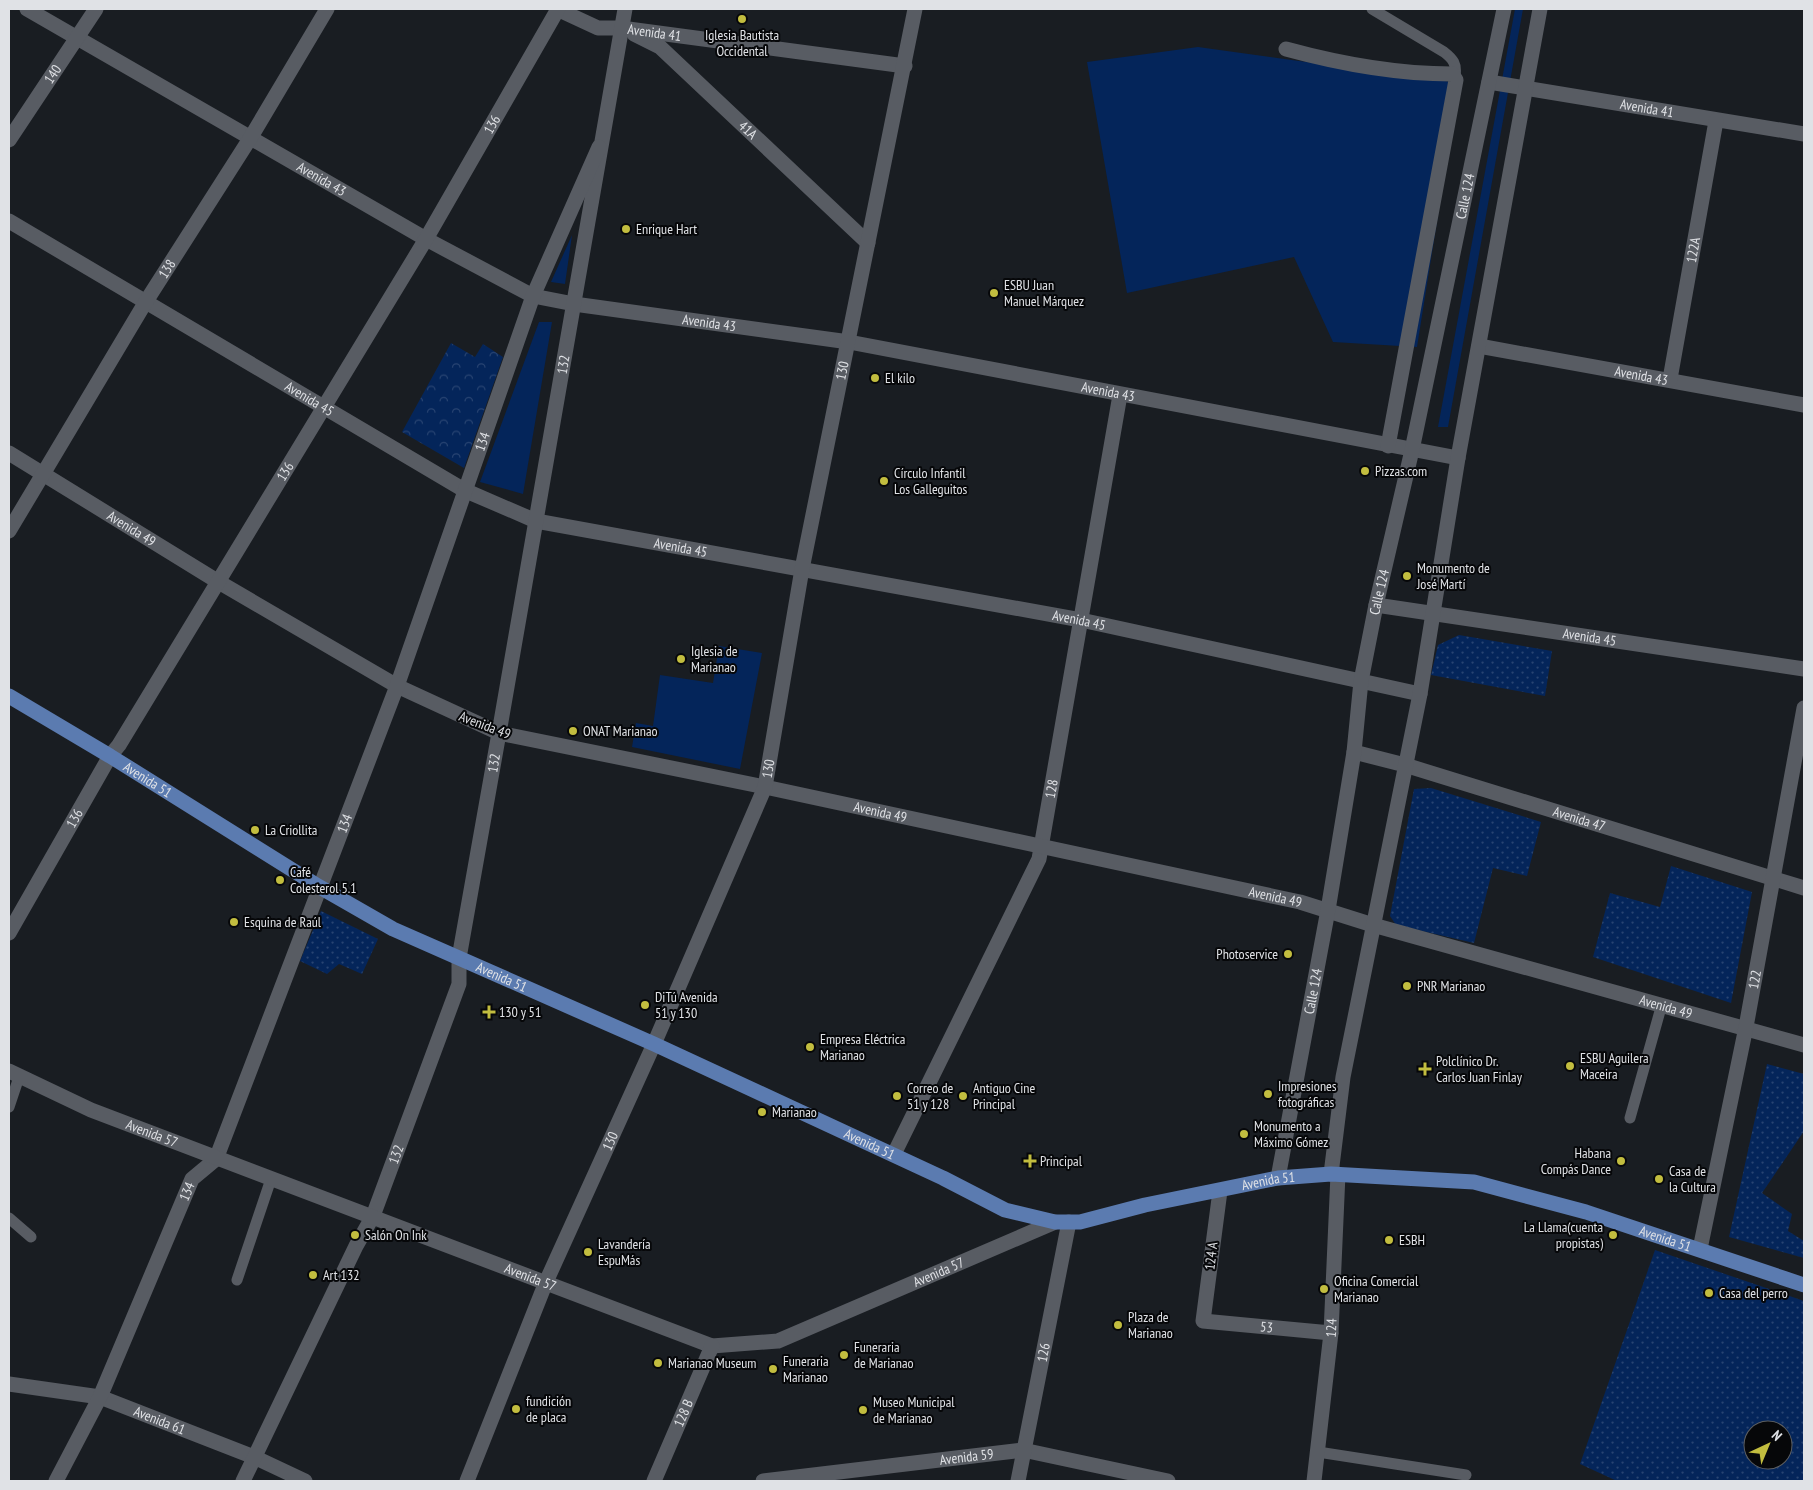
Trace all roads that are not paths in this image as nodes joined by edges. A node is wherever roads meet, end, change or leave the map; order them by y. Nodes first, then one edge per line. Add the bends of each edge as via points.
1 (27, 9) edge
2 (96, 9) edge
3 (327, 9) edge
4 (558, 9) edge
5 (625, 9) edge
6 (915, 9) edge
7 (1372, 9) edge
8 (1504, 9) edge
9 (1540, 9) edge
10 (621, 28) junction
11 (77, 38) junction
12 (1286, 49) dead end
13 (905, 66) junction
14 (1455, 76) junction
15 (1489, 82) junction
16 (1525, 89) junction
17 (1716, 121) junction
18 (1804, 134) edge
19 (251, 137) junction
20 (9, 140) edge
21 (599, 147) junction
22 (9, 221) edge
23 (426, 239) junction
24 (868, 243) junction
25 (534, 296) junction
26 (145, 303) junction
27 (574, 304) junction
28 (849, 342) junction
29 (1479, 346) junction
30 (1670, 379) junction
31 (1120, 395) junction
32 (1804, 405) edge
33 (322, 408) junction
34 (1388, 446) junction
35 (1412, 450) junction
36 (9, 453) edge
37 (1458, 458) junction
38 (44, 474) junction
39 (464, 490) junction
40 (536, 521) junction
41 (9, 531) edge
42 (802, 569) junction
43 (217, 581) junction
44 (1376, 604) junction
45 (1433, 612) junction
46 (1081, 620) junction
47 (1804, 669) edge
48 (1362, 681) junction
49 (397, 686) junction
50 (1420, 694) junction
51 (9, 696) edge
52 (1804, 708) edge
53 (499, 734) junction
54 (1354, 752) junction
55 (110, 756) junction
56 (1405, 765) junction
57 (765, 787) junction
58 (1042, 846) junction
59 (1774, 879) junction
60 (318, 886) junction
61 (1804, 888) edge
62 (1328, 910) junction
63 (1373, 925) junction
64 (9, 934) edge
65 (459, 958) junction
66 (1662, 1004) junction
67 (1746, 1027) junction
68 (654, 1044) junction
69 (1804, 1044) edge
70 (14, 1074) edge
71 (9, 1107) edge
72 (1630, 1118) dead end
73 (894, 1154) junction
74 (216, 1159) junction
75 (1334, 1174) junction
76 (1278, 1178) junction
77 (272, 1179) junction
78 (1220, 1192) junction
79 (374, 1216) junction
80 (9, 1218) edge
81 (1062, 1222) junction
82 (32, 1237) dead end
83 (1700, 1249) junction
84 (237, 1280) dead end
85 (546, 1282) junction
86 (1804, 1285) edge
87 (1203, 1321) joint
88 (1331, 1333) junction
89 (712, 1346) junction
90 (9, 1384) edge
91 (100, 1397) junction
92 (1023, 1450) junction
93 (1318, 1452) junction
94 (254, 1457) junction
95 (1466, 1475) dead end
96 (56, 1481) edge
97 (243, 1481) edge
98 (305, 1481) edge
99 (467, 1481) edge
100 (654, 1481) edge
101 (763, 1481) edge
102 (1018, 1481) edge
103 (1168, 1481) edge
104 (1314, 1481) edge

1 - 11 street, Avenida 43
2 - 11 street, 140
3 - 19 street, 138
4 - 10 street, Avenida 41 via 598,28
4 - 23 street, 136
5 - 10 street, 132
6 - 13 street, 130
7 - 14 lane via 1453,59
8 - 15 street, Calle 124
9 - 16 street
10 - 13 street, Avenida 41
10 - 21 street, 132
10 - 24 street, 41A via 660,47
11 - 19 street, Avenida 43
11 - 20 street, 140
12 - 14 street via 1388,71
13 - 24 street, 130
14 - 34 street via 1453,102
15 - 16 street, Avenida 41
15 - 35 street, Calle 124
16 - 17 street, Avenida 41
16 - 29 street
17 - 18 street, Avenida 41
17 - 30 street, 122A
19 - 23 street, Avenida 43
19 - 26 street, 138
21 - 25 street, 134
21 - 27 street, 132
22 - 26 street, Avenida 45
23 - 25 street, Avenida 43
23 - 33 street, 136
24 - 28 street, 130
25 - 27 street, Avenida 43
25 - 39 street, 134
26 - 33 street, Avenida 45
26 - 38 street, 138
27 - 28 street, Avenida 43
27 - 40 street, 132
28 - 31 street, Avenida 43
28 - 42 street, 130
29 - 30 street, Avenida 43
29 - 37 street
30 - 32 street, Avenida 43
31 - 34 street, Avenida 43
31 - 46 street, 128
33 - 39 street, Avenida 45
33 - 43 street, 136
34 - 35 street, Avenida 43
35 - 37 street, Avenida 43
35 - 44 street, Calle 124
36 - 38 street, Avenida 49
37 - 45 street
38 - 41 street, 138
38 - 43 street, Avenida 49
39 - 40 street, Avenida 45
39 - 49 street, 134
40 - 42 street, Avenida 45
40 - 53 street, 132
42 - 46 street, Avenida 45
42 - 57 street, 130
43 - 49 street, Avenida 49
43 - 55 street, 136
44 - 45 street, Avenida 45
44 - 48 street, Calle 124
45 - 47 street, Avenida 45
45 - 50 street
46 - 48 street, Avenida 45
46 - 58 street, 128
48 - 50 street, Avenida 45
48 - 54 street, Calle 124
49 - 53 street, Avenida 49
49 - 60 street, 134
50 - 56 street
51 - 55 main road, Avenida 51
52 - 59 street, 122
53 - 57 street, Avenida 49
53 - 65 street, 132
54 - 56 street, Avenida 47
54 - 62 street, Calle 124
55 - 60 main road, Avenida 51
55 - 64 street, 136
56 - 59 street, Avenida 47
56 - 63 street
57 - 58 street, Avenida 49
57 - 68 street, 130
58 - 62 street, Avenida 49
58 - 73 street, 128 via 1039,860
59 - 61 street, Avenida 47
59 - 67 street, 122
60 - 65 main road, Avenida 51 via 393,929
60 - 74 street, 134
62 - 63 street, Avenida 49
62 - 76 street, Calle 124
63 - 66 street, Avenida 49
63 - 75 street via 1343,1077
65 - 68 main road, Avenida 51
65 - 79 street, 132 via 459,984
66 - 67 street, Avenida 49
66 - 72 lane
67 - 69 street, Avenida 49
67 - 83 street, 122
68 - 73 main road, Avenida 51
68 - 85 street, 130
70 - 71 lane
70 - 74 street, Avenida 57 via 91,1110
73 - 81 main road, Avenida 51 via 1005,1210
74 - 77 street, Avenida 57
74 - 91 street, 134 via 192,1179
75 - 76 main road, Avenida 51
75 - 83 main road, Avenida 51 via 1474,1182 1586,1212
75 - 88 street, 124
76 - 78 main road, Avenida 51
77 - 79 street, Avenida 57
77 - 84 lane
78 - 81 main road, Avenida 51 via 1080,1222
78 - 87 street, 124 A
79 - 85 street, Avenida 57
79 - 94 street, 132 via 356,1246
80 - 82 lane
81 - 89 street, Avenida 57 via 778,1341
81 - 92 street, 126
83 - 86 main road, Avenida 51
85 - 89 street, Avenida 57
85 - 99 street, 130
87 - 88 street, 53
88 - 93 street, 124
89 - 100 street, 128 B
90 - 91 street, Avenida 61
91 - 94 street, Avenida 61
91 - 96 street, 134
92 - 101 street, Avenida 59
92 - 102 street, 126
92 - 103 street, Avenida 59
93 - 95 lane
93 - 104 street, 124
94 - 97 street, 132
94 - 98 street, Avenida 61

